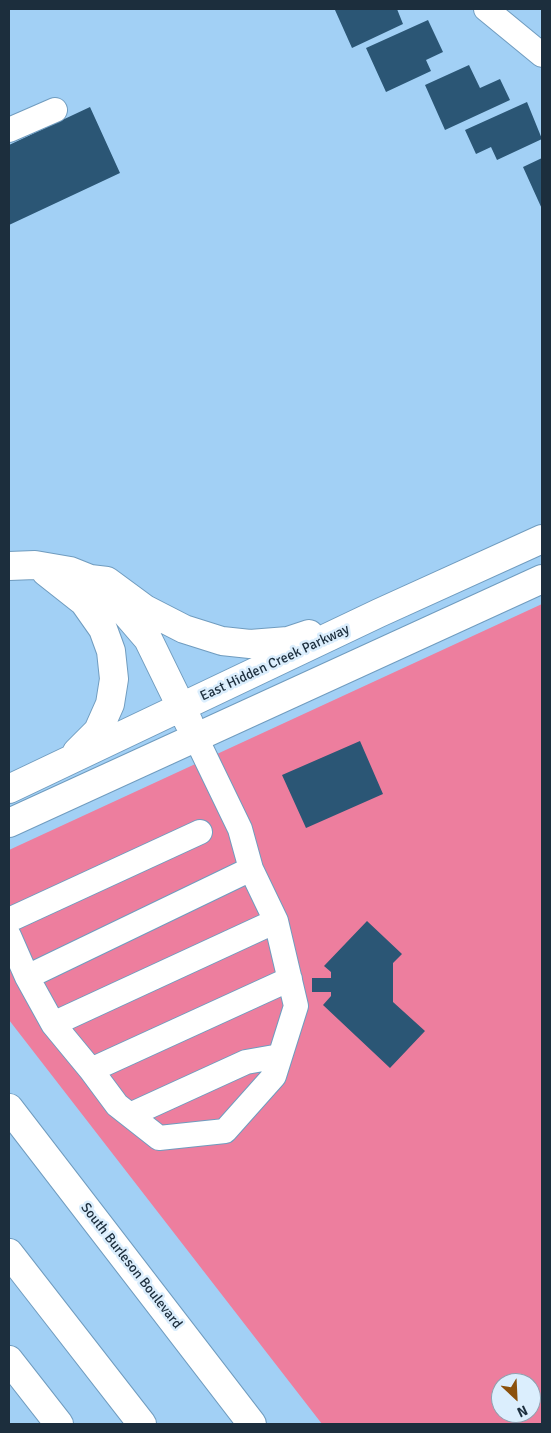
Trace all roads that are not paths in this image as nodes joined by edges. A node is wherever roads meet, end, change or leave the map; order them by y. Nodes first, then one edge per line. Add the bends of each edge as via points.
1 (486, 9) edge
2 (542, 55) edge
3 (55, 110) dead end
4 (9, 130) edge
5 (542, 539) edge
6 (22, 566) edge
7 (542, 579) edge
8 (90, 580) junction
9 (380, 613) junction
10 (182, 707) junction
11 (196, 738) junction
12 (67, 762) junction
13 (9, 789) edge
14 (9, 823) edge
15 (200, 832) dead end
16 (250, 869) junction
17 (9, 920) edge
18 (276, 921) junction
19 (9, 936) edge
20 (27, 977) junction
21 (290, 979) junction
22 (53, 1024) junction
23 (280, 1056) junction
24 (92, 1070) junction
25 (9, 1108) edge
26 (130, 1115) junction
27 (9, 1254) edge
28 (9, 1360) edge
29 (59, 1424) edge
30 (142, 1424) edge
31 (252, 1424) edge

1 - 2 street
3 - 4 street
5 - 9 main road, East Hidden Creek Parkway
6 - 8 main road via 70,571
6 - 12 main road via 64,584 84,602 102,628 111,651 114,679 110,704 98,731
7 - 11 main road
8 - 9 main road via 107,582 145,609 184,630 222,641 250,644 288,641
8 - 10 main road via 117,603 148,639
9 - 10 main road, East Hidden Creek Parkway
10 - 11 main road
10 - 12 main road, East Hidden Creek Parkway
11 - 14 main road
11 - 16 street via 240,828
12 - 13 main road, East Hidden Creek Parkway
15 - 17 street
16 - 18 street
16 - 20 street
18 - 21 street
18 - 22 street
19 - 20 street
20 - 22 street
21 - 23 street via 296,1006
21 - 24 street
22 - 24 street
23 - 26 street via 246,1062
23 - 26 street via 274,1076 225,1131 159,1138
24 - 26 street via 117,1105
25 - 31 main road, South Burleson Boulevard
27 - 30 main road
28 - 29 main road

